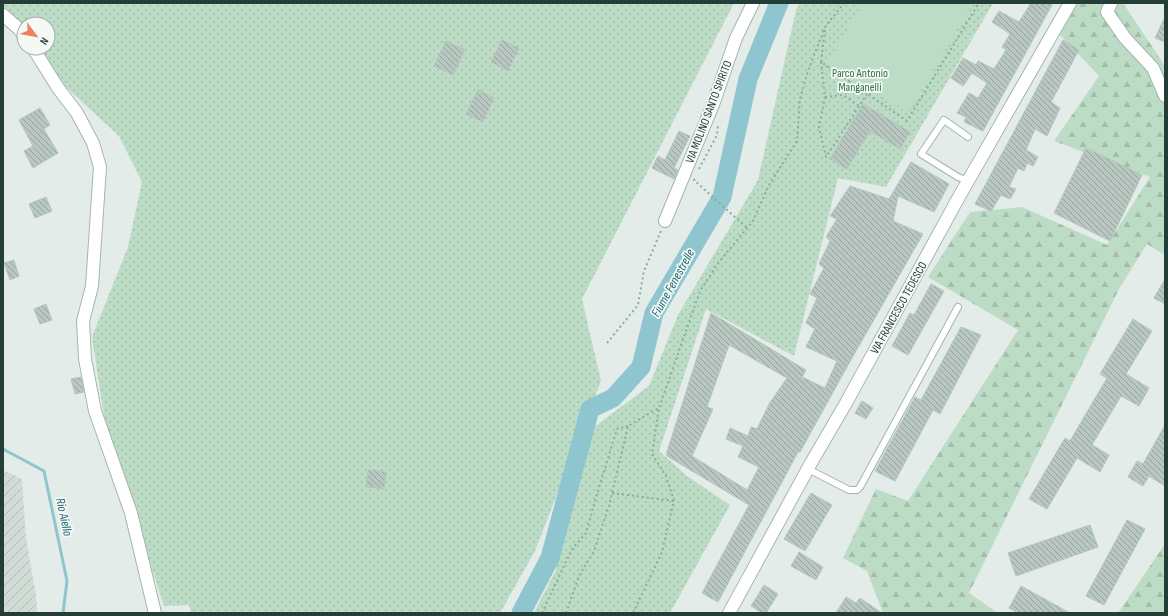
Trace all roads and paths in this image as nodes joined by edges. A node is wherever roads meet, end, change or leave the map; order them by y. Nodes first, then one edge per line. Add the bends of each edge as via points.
1 (753, 3) edge
2 (844, 3) edge
3 (979, 3) edge
4 (1070, 3) edge
5 (1111, 3) edge
6 (3, 15) edge
7 (16, 26) edge
8 (825, 27) junction
9 (38, 56) edge
10 (821, 62) junction
11 (867, 94) junction
12 (1165, 96) edge
13 (825, 98) junction
14 (859, 106) junction
15 (968, 137) dead end
16 (694, 180) dead end
17 (968, 181) junction
18 (665, 221) joint
19 (747, 228) junction
20 (958, 307) dead end
21 (607, 343) dead end
22 (659, 408) junction
23 (628, 426) junction
24 (808, 469) junction
25 (612, 493) junction
26 (674, 501) junction
27 (155, 613) edge
28 (542, 613) edge
29 (566, 613) edge
30 (633, 613) edge
31 (729, 613) edge

1 - 18 street, VIA MOLINO SANTO SPIRITO via 736,38 714,102
2 - 8 path
3 - 11 path via 908,121
4 - 17 street, VIA FRANCESCO TEDESCO
5 - 12 street via 1107,12 1153,68
6 - 7 street
8 - 10 path
8 - 19 path via 800,99 797,141 769,185 753,221
9 - 27 street via 93,143 100,168 92,286 83,320 85,359 95,411 131,513
10 - 11 path
10 - 13 path
11 - 14 path
13 - 14 path via 843,95
13 - 14 path via 819,128 826,157
15 - 17 lane via 944,120 921,154
16 - 19 path
17 - 24 street, VIA FRANCESCO TEDESCO
18 - 21 path via 644,271 638,305
19 - 22 path via 719,262 700,292
20 - 24 lane via 860,487 857,490 849,490
22 - 23 path
22 - 26 path via 652,454 666,476
23 - 25 path
23 - 28 path via 617,428 586,533 572,549
24 - 31 street, VIA FRANCESCO TEDESCO
25 - 26 path
25 - 29 path via 594,551 579,576
26 - 30 path via 662,552

